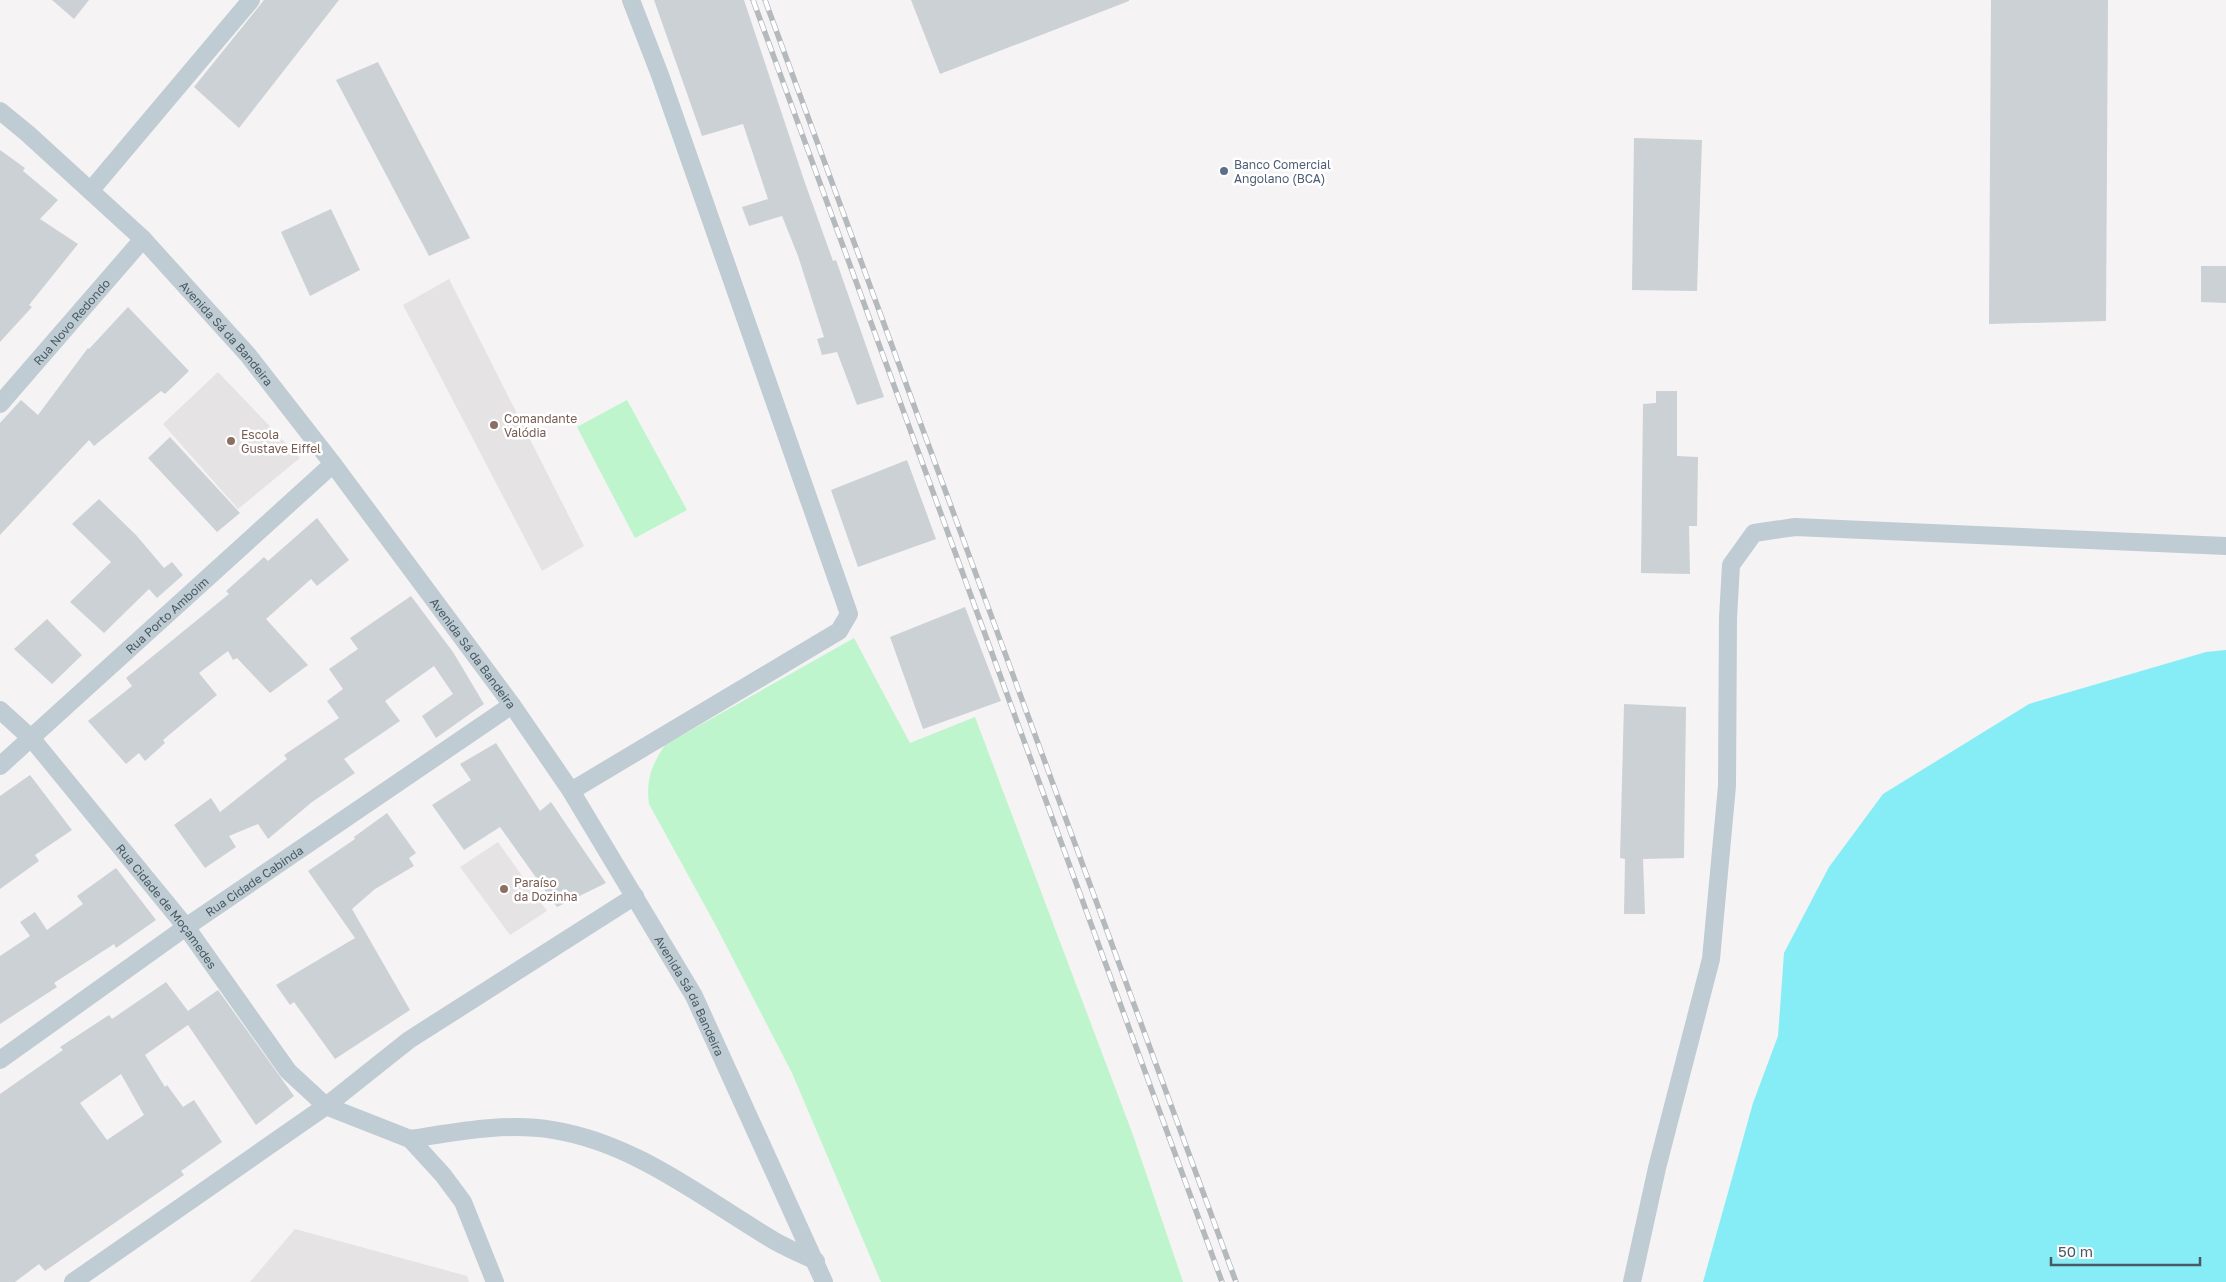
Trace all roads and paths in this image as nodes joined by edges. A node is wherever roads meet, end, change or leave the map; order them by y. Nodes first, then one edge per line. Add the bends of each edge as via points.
1 (251, 0) edge
2 (631, 0) edge
3 (0, 111) edge
4 (91, 190) junction
5 (143, 238) junction
6 (0, 404) edge
7 (333, 464) junction
8 (2226, 546) edge
9 (512, 705) junction
10 (0, 710) edge
11 (32, 739) junction
12 (0, 766) edge
13 (571, 791) junction
14 (635, 896) junction
15 (186, 927) junction
16 (0, 1060) edge
17 (326, 1106) junction
18 (410, 1139) junction
19 (816, 1261) junction
20 (73, 1282) edge
21 (495, 1282) edge
22 (824, 1282) edge
23 (1632, 1282) edge

1 - 4 street
2 - 13 street via 667,93 850,614 839,631
3 - 4 street, Avenida Sá da Bandeira
4 - 5 street, Avenida Sá da Bandeira
5 - 6 street, Rua Novo Redondo
5 - 7 street, Avenida Sá da Bandeira via 248,355
7 - 9 street, Avenida Sá da Bandeira
7 - 11 street, Rua Porto Amboim
8 - 23 street via 1795,527 1754,532 1731,565 1727,786 1711,959 1657,1168
9 - 13 street, Avenida Sá da Bandeira
9 - 15 street, Rua Cidade Cabinda
10 - 11 street, Rua Cidade de Moçamedes
11 - 12 street, Rua Porto Amboim
11 - 15 street, Rua Cidade de Moçamedes
13 - 14 street, Avenida Sá da Bandeira
14 - 17 street via 409,1040
14 - 19 street, Avenida Sá da Bandeira via 694,996
15 - 16 street, Rua Cidade Cabinda
15 - 17 street, Rua Cidade de Moçamedes via 288,1071
17 - 18 street
17 - 20 street
18 - 19 street via 486,1128 552,1130 605,1144 660,1170 769,1238
18 - 21 street via 463,1202
19 - 22 street, Avenida Sá da Bandeira

